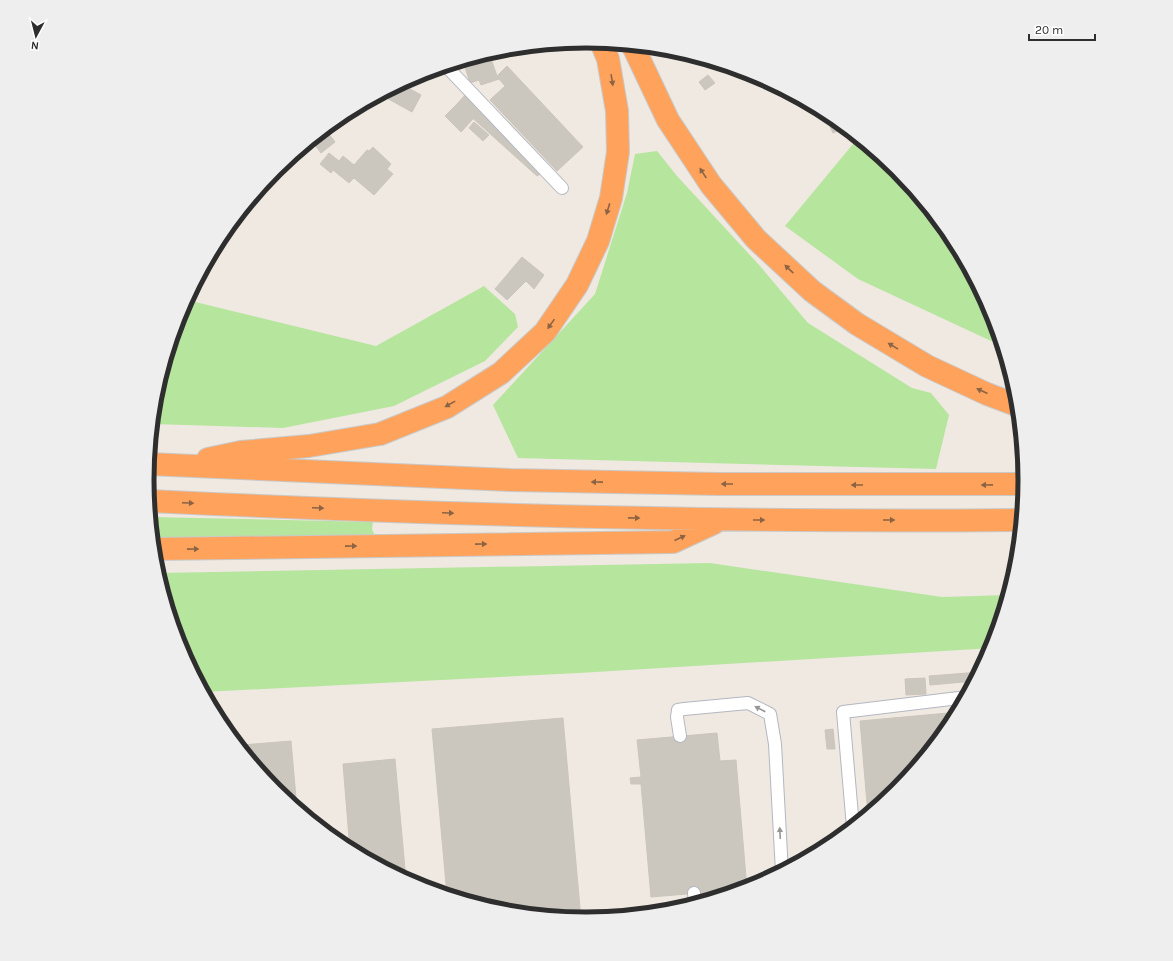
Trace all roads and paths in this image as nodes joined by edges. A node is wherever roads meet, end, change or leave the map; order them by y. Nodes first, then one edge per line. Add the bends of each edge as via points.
1 (604, 49) edge
2 (635, 51) edge
3 (450, 70) edge
4 (562, 188) dead end
5 (1012, 403) edge
6 (155, 464) edge
7 (178, 465) junction
8 (1019, 484) edge
9 (155, 501) edge
10 (720, 520) junction
11 (1017, 520) edge
12 (160, 549) edge
13 (961, 698) edge
14 (680, 736) dead end
15 (853, 822) edge
16 (782, 866) edge

1 -> 7 highway via 617,110 618,152 611,198 598,241 577,285 545,332 501,373 447,406 380,434 309,446 241,452
5 -> 2 highway via 927,366 857,324 812,291 756,239 711,185 668,120
3 - 4 lane
6 - 7 highway
8 -> 7 highway via 718,484 510,480
9 -> 10 highway via 510,516
10 -> 11 highway
12 -> 10 highway via 673,542
13 - 15 lane via 843,712
16 -> 14 lane via 775,744 770,714 748,703 678,710

